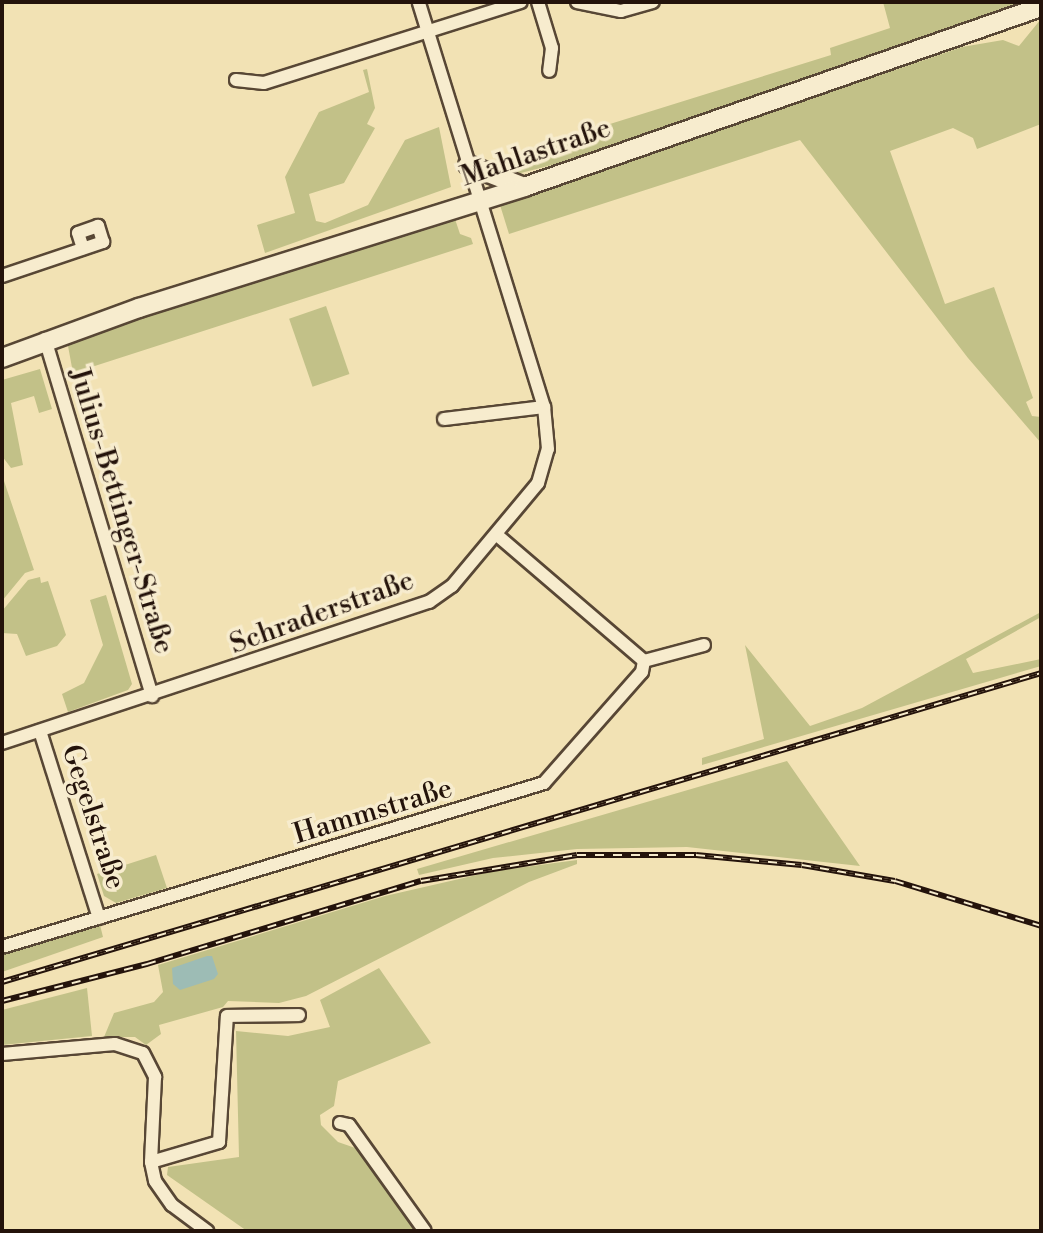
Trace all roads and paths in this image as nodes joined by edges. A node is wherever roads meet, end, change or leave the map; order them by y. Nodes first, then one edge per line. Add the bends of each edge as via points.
1 (419, 2) edge
2 (521, 2) edge
3 (538, 2) edge
4 (577, 2) edge
5 (653, 2) edge
6 (1041, 7) edge
7 (427, 30) junction
8 (549, 71) dead end
9 (236, 80) dead end
10 (468, 165) junction
11 (524, 187) junction
12 (480, 201) junction
13 (83, 248) dead end
14 (2, 276) edge
15 (45, 339) junction
16 (2, 347) edge
17 (2, 358) edge
18 (544, 407) junction
19 (444, 419) dead end
20 (497, 535) junction
21 (704, 645) dead end
22 (644, 661) junction
23 (152, 696) junction
24 (40, 731) junction
25 (2, 743) edge
26 (99, 918) junction
27 (2, 947) edge
28 (299, 1015) dead end
29 (2, 1054) edge
30 (340, 1123) dead end
31 (151, 1162) junction
32 (207, 1231) edge
33 (425, 1231) edge

1 - 7 street, Schraderstraße
2 - 7 street
3 - 8 street via 552,48
4 - 5 street via 621,11
6 - 11 street, Mahlastraße
7 - 9 street via 264,83
7 - 10 street, Schraderstraße
10 - 11 street
10 - 12 street, Schraderstraße
11 - 12 street, Mahlastraße
12 - 15 street, Mahlastraße
12 - 18 street, Schraderstraße
13 - 14 street
15 - 16 street, Mahlastraße
15 - 17 street, Mahlastraße
15 - 23 street, Julius-Bettinger-Straße
18 - 19 street
18 - 20 street, Schraderstraße via 545,466
20 - 22 street
20 - 23 street, Schraderstraße via 452,586 399,615
21 - 22 street
22 - 26 street, Hammstraße via 632,683 544,783
23 - 24 street, Schraderstraße
24 - 25 street, Schraderstraße
24 - 26 street, Gegelstraße
26 - 27 street, Hammstraße
28 - 31 street via 227,1016 219,1142
29 - 31 street via 115,1044 143,1053 156,1086
30 - 33 street via 349,1125
31 - 32 street via 161,1193

